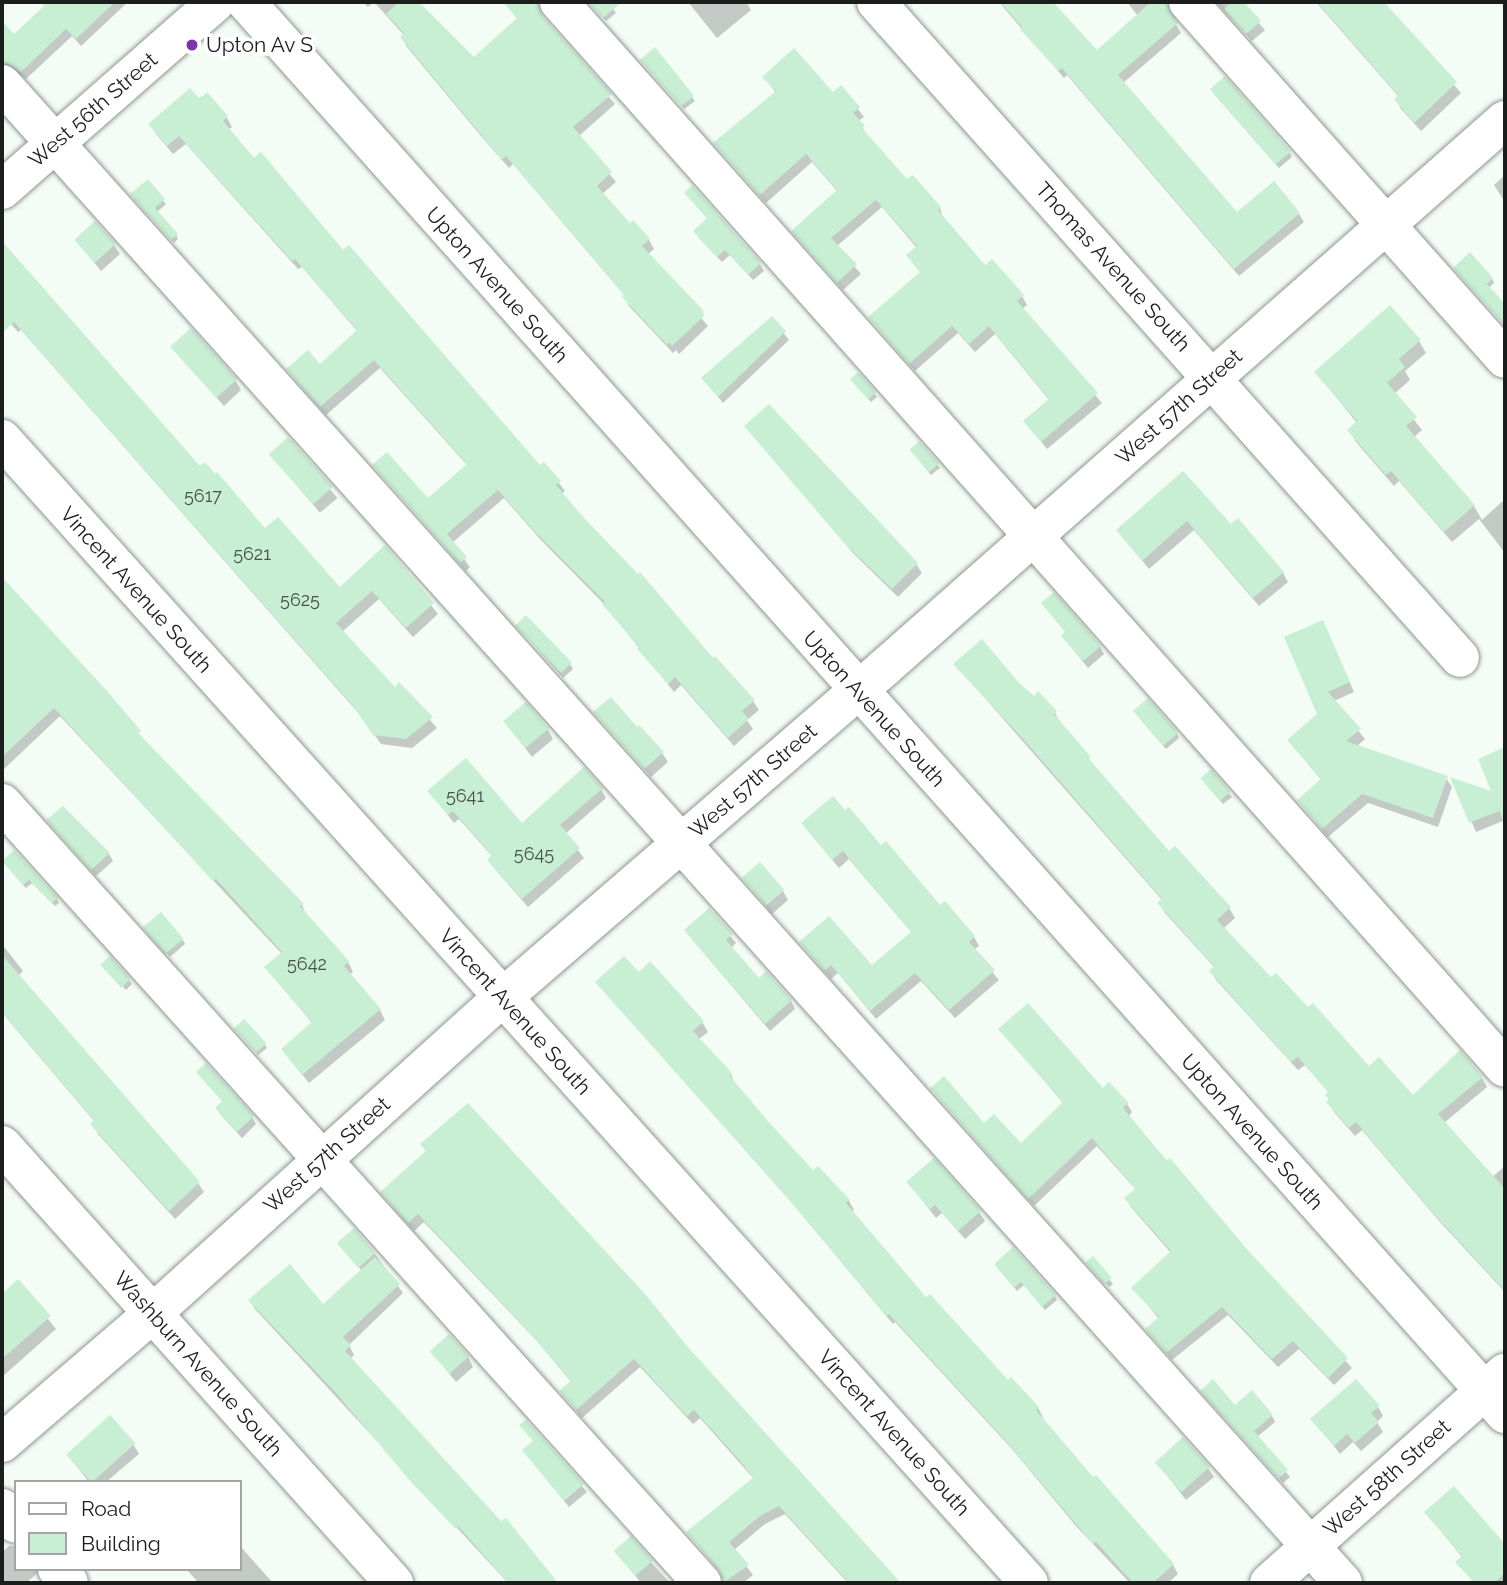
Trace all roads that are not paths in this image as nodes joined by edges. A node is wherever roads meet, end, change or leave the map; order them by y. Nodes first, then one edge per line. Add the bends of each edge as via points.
1 (216, 2) edge
2 (246, 2) edge
3 (559, 2) edge
4 (876, 2) edge
5 (1188, 2) edge
6 (2, 84) edge
7 (1505, 120) edge
8 (54, 145) junction
9 (2, 190) edge
10 (1386, 226) junction
11 (1505, 359) edge
12 (1212, 377) junction
13 (2, 439) edge
14 (1035, 536) junction
15 (1461, 658) dead end
16 (858, 691) junction
17 (2, 803) edge
18 (681, 843) junction
19 (502, 998) junction
20 (1505, 1068) edge
21 (2, 1145) edge
22 (321, 1161) junction
23 (153, 1313) junction
24 (1498, 1393) edge
25 (2, 1443) edge
26 (2, 1508) edge
27 (14, 1522) edge
28 (1311, 1547) junction
29 (394, 1583) edge
30 (702, 1583) edge
31 (1029, 1583) edge
32 (1269, 1583) edge
33 (1343, 1583) edge

1 - 8 street, West 56th Street
2 - 16 street, Upton Avenue South
3 - 14 street
4 - 12 street, Thomas Avenue South
5 - 10 street
6 - 8 street
7 - 10 street, West 57th Street
8 - 9 street, West 56th Street
8 - 18 street
10 - 11 street
10 - 12 street, West 57th Street
12 - 14 street, West 57th Street
12 - 15 street, Thomas Avenue South
13 - 19 street, Vincent Avenue South
14 - 16 street, West 57th Street
14 - 20 street
16 - 18 street, West 57th Street
16 - 24 street, Upton Avenue South
17 - 22 street
18 - 19 street, West 57th Street
18 - 28 street
19 - 22 street, West 57th Street
19 - 31 street, Vincent Avenue South
21 - 23 street, Washburn Avenue South
22 - 23 street, West 57th Street
22 - 30 street
23 - 25 street, West 57th Street
23 - 29 street, Washburn Avenue South
24 - 28 street, West 58th Street
26 - 27 street
28 - 32 street, West 58th Street
28 - 33 street

